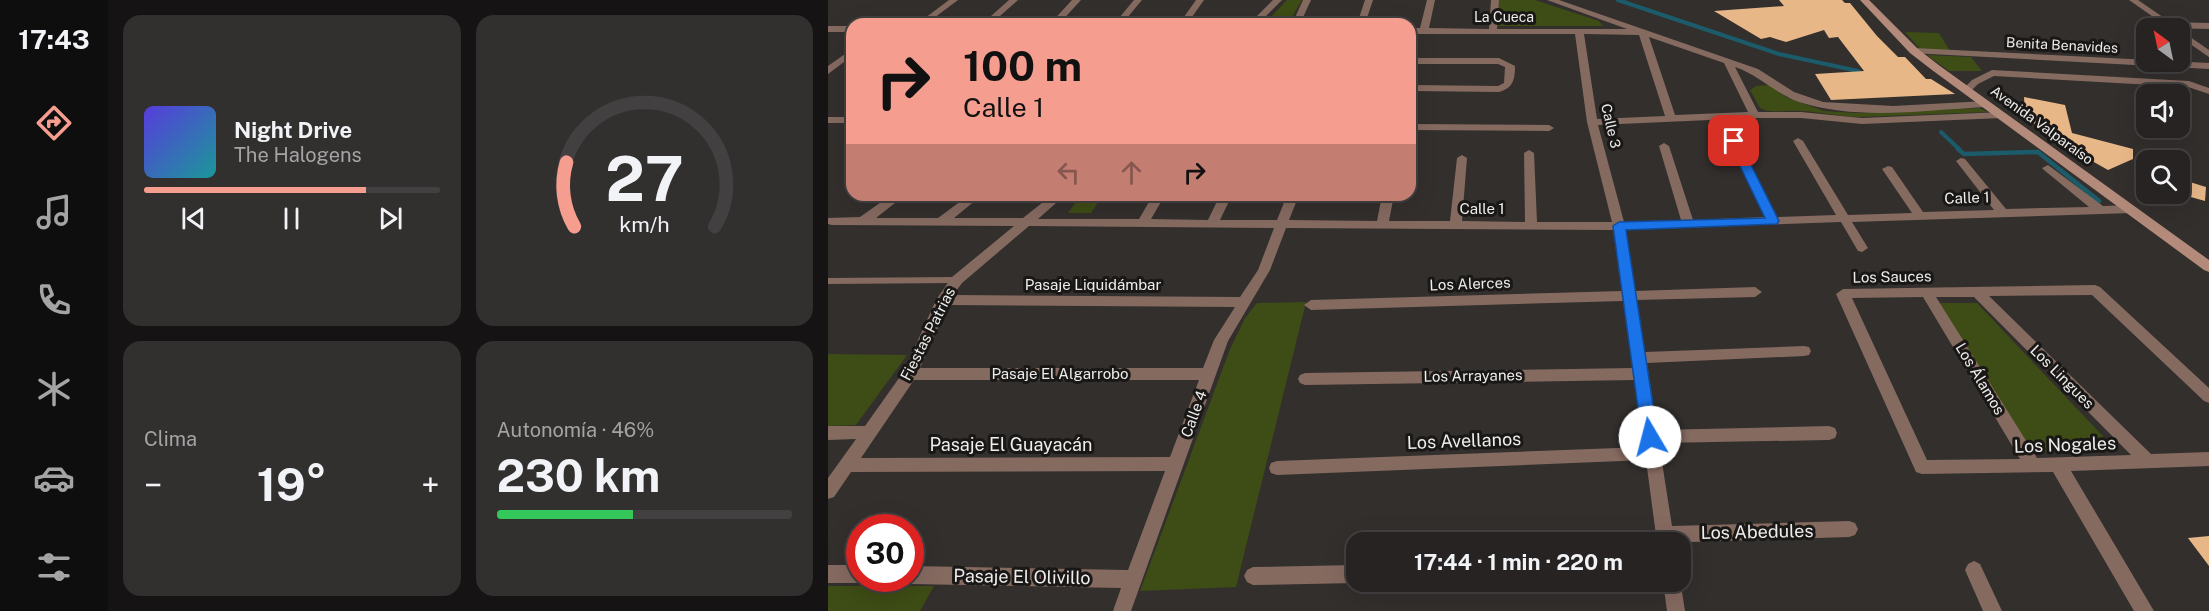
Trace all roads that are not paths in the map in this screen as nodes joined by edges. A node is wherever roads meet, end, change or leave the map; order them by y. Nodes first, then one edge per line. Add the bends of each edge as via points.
1 (954, 0) edge
2 (1014, 0) edge
3 (1077, 0) edge
4 (1138, 0) edge
5 (1200, 0) edge
6 (1278, 0) edge
7 (1307, 0) edge
8 (1369, 0) edge
9 (1431, 0) edge
10 (1495, 0) edge
11 (1551, 0) edge
12 (1864, 0) edge
13 (2133, 0) edge
14 (929, 18) edge
15 (993, 18) edge
16 (1060, 18) edge
17 (1123, 18) edge
18 (1187, 18) edge
19 (1259, 18) edge
20 (1299, 18) edge
21 (1363, 18) edge
22 (2159, 18) edge
23 (1610, 20) junction
24 (2190, 26) edge
25 (2209, 26) edge
26 (828, 29) edge
27 (846, 29) edge
28 (1416, 31) edge
29 (1424, 31) junction
30 (1493, 31) junction
31 (1580, 31) junction
32 (1599, 31) junction
33 (1643, 32) junction
34 (2190, 40) edge
35 (1914, 51) junction
36 (2209, 54) edge
37 (846, 57) edge
38 (1416, 61) edge
39 (1728, 62) junction
40 (2209, 66) edge
41 (828, 71) edge
42 (1774, 83) junction
43 (1416, 88) edge
44 (1742, 89) junction
45 (1967, 90) junction
46 (2209, 91) edge
47 (1986, 104) junction
48 (1754, 115) junction
49 (2002, 115) junction
50 (846, 118) edge
51 (1671, 119) junction
52 (828, 120) edge
53 (1592, 122) junction
54 (1416, 127) edge
55 (1549, 128) dead end
56 (1734, 141) dead end
57 (1798, 141) dead end
58 (1664, 146) dead end
59 (1529, 153) dead end
60 (1462, 158) dead end
61 (1960, 161) dead end
62 (2048, 168) dead end
63 (1888, 169) dead end
64 (891, 201) edge
65 (968, 201) edge
66 (1051, 201) edge
67 (1156, 201) edge
68 (1223, 201) edge
69 (1291, 201) edge
70 (1387, 201) edge
71 (2132, 209) junction
72 (2100, 210) junction
73 (2003, 213) junction
74 (1920, 216) junction
75 (1845, 219) junction
76 (832, 221) dead end
77 (863, 221) junction
78 (1773, 221) junction
79 (942, 222) junction
80 (1025, 222) junction
81 (1143, 223) junction
82 (1212, 223) junction
83 (1282, 224) junction
84 (1688, 224) junction
85 (1382, 225) junction
86 (1456, 225) junction
87 (1531, 226) junction
88 (1619, 226) junction
89 (1862, 248) dead end
90 (2209, 267) edge
91 (957, 280) junction
92 (828, 281) edge
93 (1755, 292) dead end
94 (1977, 292) junction
95 (1928, 293) junction
96 (1630, 295) junction
97 (943, 300) junction
98 (1243, 302) junction
99 (1311, 305) dead end
100 (1804, 351) dead end
101 (1639, 358) junction
102 (910, 374) junction
103 (1209, 374) junction
104 (1641, 374) junction
105 (1305, 379) dead end
106 (2209, 397) edge
107 (870, 432) junction
108 (828, 433) edge
109 (1829, 434) dead end
110 (1652, 445) junction
111 (2209, 459) edge
112 (2147, 461) junction
113 (1176, 464) junction
114 (847, 465) junction
115 (2058, 465) junction
116 (2033, 466) junction
117 (1922, 467) joint
118 (1277, 468) dead end
119 (828, 492) edge
120 (1849, 529) dead end
121 (1664, 532) edge
122 (1691, 537) edge
123 (1974, 570) dead end
124 (828, 574) edge
125 (846, 574) edge
126 (1346, 574) edge
127 (924, 575) edge
128 (1253, 576) dead end
129 (1134, 579) junction
130 (1673, 592) edge
131 (1122, 611) edge
132 (1676, 611) edge
133 (1993, 611) edge
134 (2145, 611) edge

1 - 14 street
2 - 15 street
3 - 16 street
4 - 17 street
5 - 18 street
6 - 19 street
7 - 20 street
8 - 21 street
9 - 29 street
10 - 30 street
11 - 23 street
12 - 35 main road, Avenida Valparaíso
13 - 22 street
23 - 32 street
23 - 33 street
24 - 25 street
26 - 27 street
28 - 29 street, La Cueca
29 - 30 street, La Cueca
30 - 31 street, La Cueca
31 - 32 street, La Cueca
31 - 53 street, Calle 3
32 - 33 street, La Cueca
33 - 39 street
33 - 51 street
34 - 36 street
35 - 40 street, Benita Benavides
35 - 45 main road, Avenida Valparaíso
37 - 41 street
38 - 43 street via 1506,62 1510,66 1510,83 1506,87
39 - 42 street via 1755,71
39 - 44 street
42 - 44 street
42 - 47 street via 1801,99 1831,107
44 - 48 street
45 - 46 street via 1992,73 2189,84
45 - 47 main road, Avenida Valparaíso
47 - 49 main road, Avenida Valparaíso
48 - 49 street via 1862,121
48 - 51 street
49 - 71 main road, Avenida Valparaíso
50 - 52 street
51 - 53 street
53 - 88 street, Calle 3
54 - 55 street
56 - 78 street
57 - 75 street
58 - 84 street
59 - 87 street
60 - 86 street
61 - 73 street
62 - 72 street
63 - 74 street
64 - 77 street
65 - 79 street
66 - 80 street, Fiestas Patrias
67 - 81 street
68 - 82 street
69 - 83 street, Calle 4
70 - 85 street
71 - 72 street, Calle 1
71 - 90 main road, Avenida Valparaíso
72 - 73 street, Calle 1
73 - 74 street, Calle 1
74 - 75 street, Calle 1
75 - 78 street, Calle 1
75 - 89 street
76 - 77 street, Calle 1
77 - 79 street, Calle 1
78 - 84 street, Calle 1
79 - 80 street, Calle 1
80 - 81 street, Calle 1
80 - 91 street, Fiestas Patrias
81 - 82 street, Calle 1
82 - 83 street, Calle 1
83 - 85 street, Calle 1
83 - 98 street, Calle 4 via 1264,270
84 - 88 street, Calle 1
85 - 86 street, Calle 1
86 - 87 street, Calle 1
87 - 88 street, Calle 1
88 - 96 street, Calle 3
91 - 92 lane
91 - 97 street, Fiestas Patrias
93 - 96 street, Los Alerces
94 - 95 street, Los Sauces
94 - 106 street, Los Sauces via 2095,290
94 - 112 street, Los Lingues
95 - 116 street, Los Álamos
95 - 117 street, Los Sauces via 1843,294
96 - 99 street, Los Alerces
96 - 101 street, Calle 3
97 - 98 street, Pasaje Liquidámbar
97 - 102 street, Fiestas Patrias
98 - 103 street, Calle 4 via 1221,340
100 - 101 street
101 - 104 street, Calle 3
102 - 103 street, Pasaje El Algarrobo
102 - 107 street, Fiestas Patrias
103 - 113 street, Calle 4
104 - 105 street, Los Arrayanes
104 - 110 street, Calle 3
107 - 108 street
107 - 114 street, Fiestas Patrias
109 - 110 street, Los Avellanos
110 - 118 street, Los Avellanos
110 - 121 street, Calle 3
111 - 112 street, Los Nogales
112 - 115 street, Los Nogales
113 - 114 street, Pasaje El Guayacán
113 - 129 street, Calle 4
114 - 119 street, Fiestas Patrias
115 - 116 street, Los Nogales
115 - 134 street
116 - 117 street, Los Nogales
120 - 122 street, Los Abedules
123 - 133 street
124 - 125 street
126 - 128 street
127 - 129 street, Pasaje El Olivillo
129 - 131 street, Calle 4
130 - 132 street

